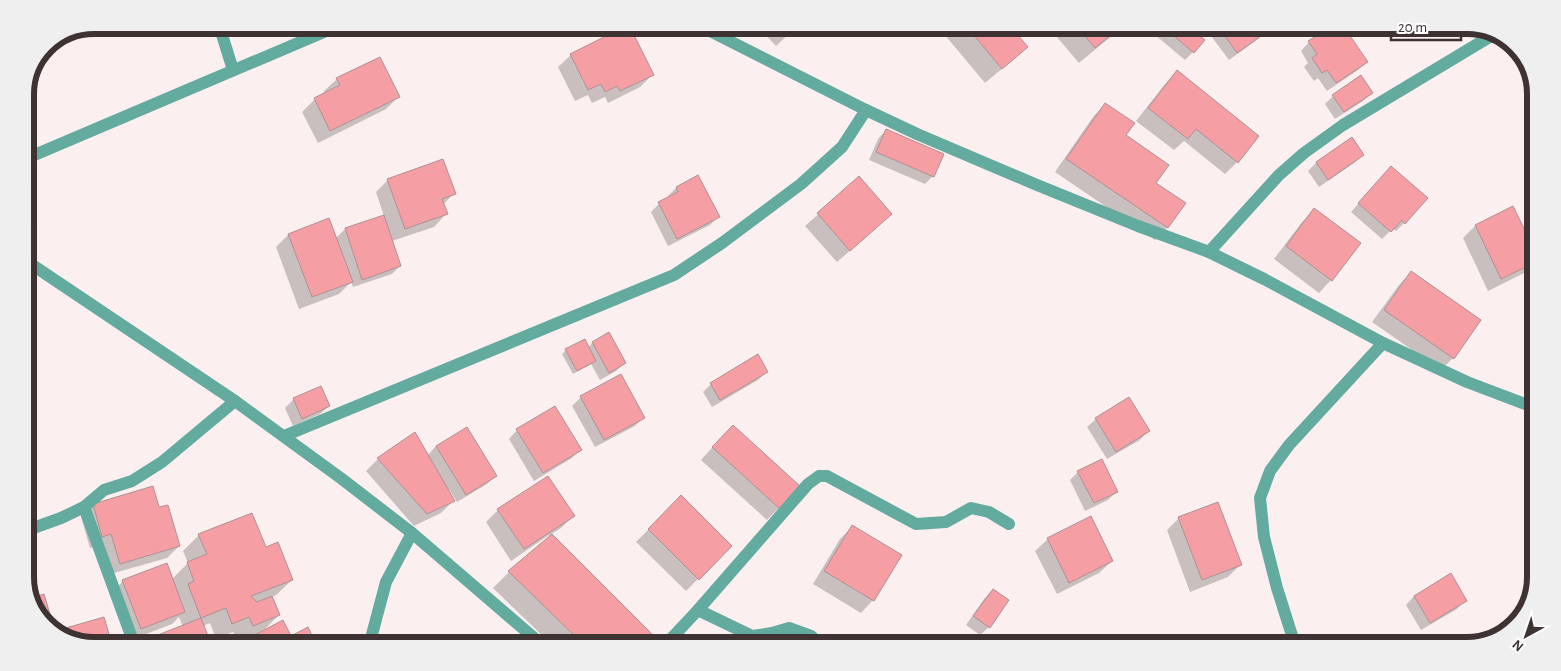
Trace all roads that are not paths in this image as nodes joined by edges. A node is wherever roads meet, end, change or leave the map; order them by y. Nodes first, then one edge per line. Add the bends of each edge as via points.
1 (222, 34) edge
2 (319, 34) edge
3 (716, 34) edge
4 (1488, 38) edge
5 (233, 70) junction
6 (866, 110) junction
7 (34, 155) edge
8 (1208, 252) junction
9 (34, 266) edge
10 (1383, 343) junction
11 (235, 401) junction
12 (1527, 405) edge
13 (284, 436) junction
14 (84, 506) junction
15 (1009, 524) dead end
16 (34, 528) edge
17 (412, 533) junction
18 (698, 610) junction
19 (132, 637) edge
20 (371, 637) edge
21 (533, 637) edge
22 (673, 637) edge
23 (812, 637) edge
24 (1292, 637) edge

1 - 5 street
2 - 5 street
3 - 6 street
4 - 8 street via 1342,125 1304,153 1279,175
5 - 7 street
6 - 8 street via 1037,185
6 - 13 street via 842,147 801,184 674,275
8 - 10 street
9 - 11 street
10 - 12 street via 1467,382
10 - 24 street via 1289,445 1270,471 1260,498 1264,536
11 - 13 street
11 - 14 street via 162,462 132,482 104,490
13 - 17 street
14 - 16 street
14 - 19 street
15 - 18 street via 989,512 971,508 946,522 916,524 827,476 819,476 808,484
17 - 20 street via 386,582
17 - 21 street
18 - 22 street
18 - 23 street via 752,636 789,628

